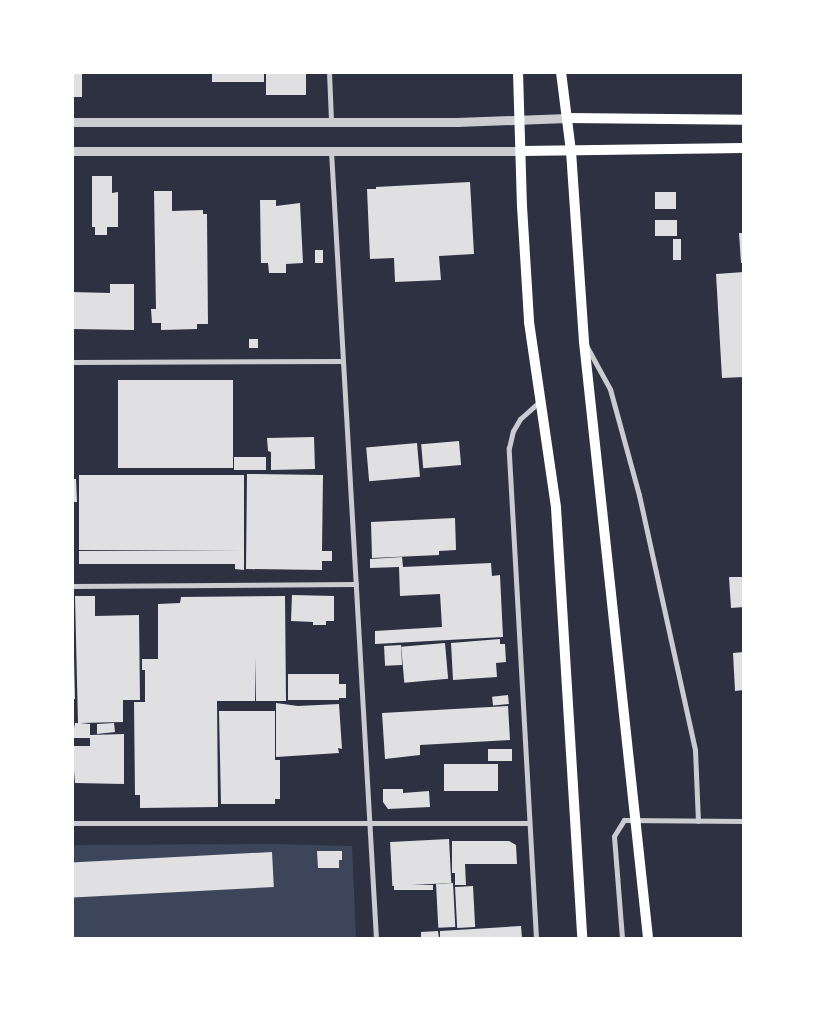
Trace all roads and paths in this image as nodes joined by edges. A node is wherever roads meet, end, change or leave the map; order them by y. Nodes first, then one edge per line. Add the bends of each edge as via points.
1 (329, 72) edge
2 (518, 72) edge
3 (561, 72) edge
4 (521, 118) junction
5 (567, 118) junction
6 (331, 120) junction
7 (744, 120) edge
8 (72, 122) edge
9 (744, 148) edge
10 (331, 150) junction
11 (72, 151) edge
12 (522, 151) junction
13 (571, 151) junction
14 (584, 342) junction
15 (343, 361) junction
16 (72, 362) edge
17 (539, 402) junction
18 (356, 584) junction
19 (72, 586) edge
20 (698, 820) junction
21 (744, 821) edge
22 (369, 822) junction
23 (72, 823) edge
24 (528, 823) junction
25 (376, 938) edge
26 (536, 938) edge
27 (582, 938) edge
28 (622, 938) edge
29 (648, 938) edge

1 - 6 street
2 - 4 main road
3 - 5 main road
4 - 5 street
4 - 6 street via 457,122
4 - 12 main road
5 - 7 main road
5 - 13 main road
6 - 8 street
9 - 13 main road
10 - 11 street
10 - 12 street
10 - 15 street
12 - 13 main road
12 - 17 main road via 529,322
13 - 14 main road
14 - 20 street via 610,389 639,495 695,750
14 - 29 main road
15 - 16 street
15 - 18 street
17 - 24 street via 520,418 509,448
17 - 27 main road via 556,508
18 - 19 street
18 - 22 street
20 - 21 street
20 - 28 street via 624,820 614,836
22 - 23 street
22 - 24 street
22 - 25 street
24 - 26 street

